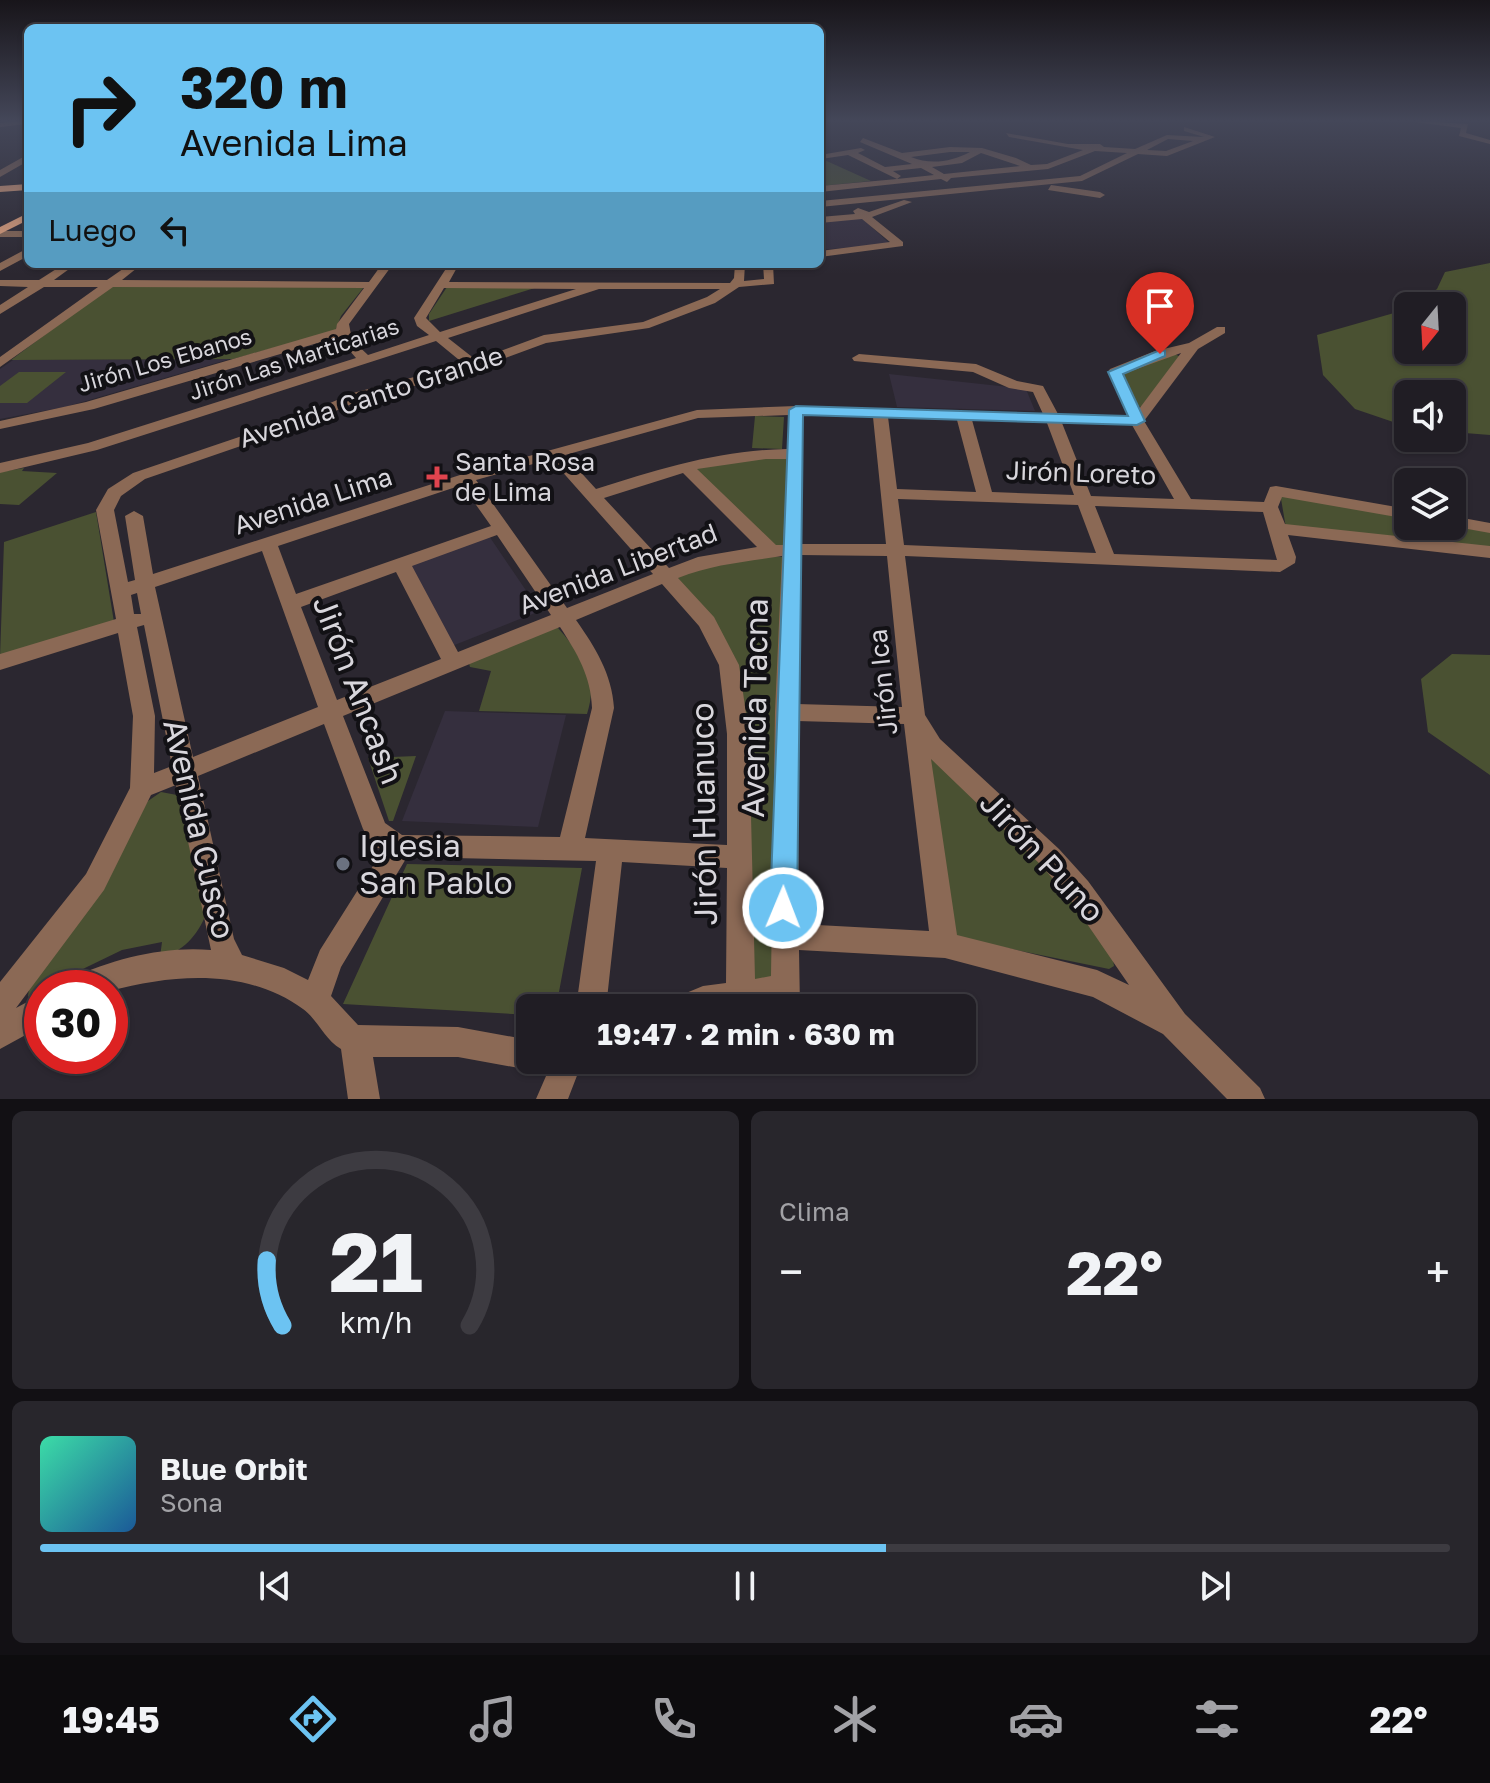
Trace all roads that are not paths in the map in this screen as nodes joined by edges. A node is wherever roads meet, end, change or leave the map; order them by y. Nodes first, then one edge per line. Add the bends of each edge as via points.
1 (24, 171) edge
2 (890, 171) edge
3 (934, 171) edge
4 (996, 171) edge
5 (1035, 171) edge
6 (1099, 171) edge
7 (989, 172) junction
8 (1, 173) edge
9 (944, 177) junction
10 (1073, 179) junction
11 (1052, 180) junction
12 (905, 181) junction
13 (1028, 183) junction
14 (1011, 184) junction
15 (850, 186) junction
16 (24, 187) edge
17 (0, 189) edge
18 (824, 189) edge
19 (961, 189) junction
20 (923, 194) junction
21 (867, 199) junction
22 (847, 202) junction
23 (824, 204) edge
24 (24, 205) edge
25 (864, 216) junction
26 (0, 217) edge
27 (24, 218) edge
28 (824, 220) edge
29 (0, 232) edge
30 (24, 234) edge
31 (24, 253) edge
32 (824, 253) edge
33 (0, 268) edge
34 (65, 268) edge
35 (132, 268) edge
36 (385, 268) edge
37 (451, 268) edge
38 (740, 268) edge
39 (768, 268) edge
40 (0, 283) edge
41 (42, 283) junction
42 (110, 284) junction
43 (370, 285) junction
44 (439, 285) junction
45 (600, 285) junction
46 (738, 286) junction
47 (0, 310) edge
48 (1221, 330) dead end
49 (341, 332) junction
50 (437, 336) junction
51 (1193, 346) junction
52 (859, 358) dead end
53 (365, 359) junction
54 (0, 363) edge
55 (473, 364) junction
56 (796, 410) junction
57 (880, 412) junction
58 (963, 415) junction
59 (1053, 418) junction
60 (1137, 421) junction
61 (0, 425) edge
62 (555, 454) junction
63 (794, 454) junction
64 (685, 466) junction
65 (0, 468) edge
66 (466, 478) junction
67 (890, 494) junction
68 (592, 496) junction
69 (985, 496) junction
70 (1083, 499) junction
71 (1273, 499) junction
72 (1185, 503) junction
73 (1394, 512) edge
74 (134, 516) dead end
75 (1466, 524) edge
76 (501, 528) junction
77 (1490, 528) edge
78 (1280, 529) junction
79 (268, 544) junction
80 (897, 551) junction
81 (782, 552) junction
82 (1490, 552) edge
83 (1107, 559) junction
84 (401, 563) junction
85 (667, 576) junction
86 (134, 588) junction
87 (289, 604) junction
88 (151, 615) junction
89 (563, 619) junction
90 (126, 623) junction
91 (0, 662) edge
92 (453, 662) junction
93 (332, 712) junction
94 (786, 712) junction
95 (914, 716) junction
96 (186, 773) junction
97 (142, 788) junction
98 (400, 846) junction
99 (570, 848) junction
100 (610, 851) junction
101 (738, 857) junction
102 (783, 936) junction
103 (945, 945) junction
104 (232, 964) junction
105 (128, 972) edge
106 (593, 994) edge
107 (741, 994) edge
108 (785, 994) edge
109 (8, 995) edge
110 (315, 1000) junction
111 (24, 1019) edge
112 (1174, 1025) junction
113 (0, 1034) edge
114 (355, 1040) junction
115 (516, 1052) edge
116 (561, 1074) edge
117 (364, 1099) edge
118 (552, 1099) edge
119 (1249, 1099) edge

1 - 8 street
2 - 12 street
3 - 9 street
4 - 7 street
5 - 11 street
6 - 10 street
7 - 9 street
7 - 14 street
9 - 12 street
9 - 19 street
10 - 11 street
10 - 13 street via 1102,194
11 - 13 street
12 - 15 street
13 - 14 street
14 - 19 street
15 - 18 street
15 - 21 street
16 - 17 main road
19 - 20 street
20 - 21 street
20 - 25 street
21 - 22 street
22 - 23 street
22 - 25 street
24 - 26 main road
25 - 28 street
25 - 32 street via 899,244
27 - 29 main road
29 - 30 street
31 - 33 street
34 - 41 street
35 - 42 street
36 - 43 street
37 - 44 street
38 - 46 street
39 - 46 street, Avenida Canto Grande via 770,282
40 - 41 street
41 - 42 street
41 - 47 street
42 - 43 street
42 - 54 street
43 - 49 street
44 - 45 street
44 - 50 street via 420,318
45 - 46 street
45 - 50 street, Jirón Las Marticarias
46 - 55 street, Avenida Canto Grande via 653,322 544,339
48 - 51 street
49 - 53 street
49 - 61 street, Jirón Los Ebanos via 89,406
50 - 53 street, Jirón Las Marticarias
50 - 55 street
51 - 60 street
51 - 60 street via 1115,372
52 - 59 street via 976,368 1038,389
53 - 65 street, Jirón Las Marticarias via 92,447
55 - 86 street, Avenida Canto Grande via 358,396 123,485 105,510
56 - 57 street, Avenida Lima
56 - 62 street, Avenida Lima via 689,415
56 - 63 street, Avenida Tacna
57 - 58 street, Avenida Lima
57 - 67 street, Jirón Ica
58 - 59 street, Avenida Lima
58 - 69 street
59 - 60 street, Avenida Lima
59 - 70 street
60 - 72 street
62 - 66 street, Avenida Lima
62 - 68 street, Jirón Huanuco
63 - 64 street via 748,453
63 - 81 street, Avenida Tacna
64 - 68 street
64 - 81 street
66 - 76 street
66 - 79 street, Avenida Lima
67 - 69 street, Jirón Loreto
67 - 80 street, Jirón Ica
68 - 85 street, Jirón Huanuco
69 - 70 street, Jirón Loreto
70 - 72 street, Jirón Loreto
70 - 83 street
71 - 72 street, Jirón Loreto
71 - 73 street, Jirón Loreto
71 - 78 street
74 - 86 street, Avenida Cusco
75 - 77 street
76 - 84 street
76 - 89 street
78 - 82 street
78 - 83 street, Avenida Libertad via 1286,563 1280,566
79 - 86 street, Avenida Lima
79 - 87 street, Jirón Ancash
80 - 81 street, Avenida Libertad
80 - 83 street, Avenida Libertad
80 - 95 street, Jirón Ica
81 - 85 street, Avenida Libertad via 721,557
81 - 94 street, Avenida Tacna
84 - 87 street
84 - 92 street
85 - 89 street, Avenida Libertad
85 - 101 street, Jirón Huanuco via 707,622 729,665 738,734
86 - 88 street, Avenida Cusco
86 - 90 street, Avenida Canto Grande
87 - 93 street, Jirón Ancash
88 - 90 street
88 - 96 street, Avenida Cusco
89 - 92 street, Avenida Libertad
89 - 99 street via 596,669 603,708
90 - 91 street
90 - 97 street, Avenida Canto Grande via 144,716
92 - 93 street, Avenida Libertad
93 - 96 street, Avenida Libertad
93 - 98 street, Jirón Ancash via 375,829
94 - 95 street
94 - 102 street, Avenida Tacna
95 - 103 street, Jirón Ica
95 - 112 street, Jirón Puno via 932,745 1079,890
96 - 97 street, Avenida Libertad
96 - 104 street, Avenida Cusco via 221,941
97 - 109 street, Avenida Canto Grande via 95,882
98 - 99 street
98 - 110 street via 330,960
99 - 100 street
100 - 101 street
100 - 106 street
101 - 107 street, Jirón Huanuco
102 - 103 street
102 - 108 street, Avenida Tacna
103 - 112 street via 1097,984
104 - 105 street via 187,961
104 - 110 street, Avenida Cusco
110 - 114 street, Avenida Cusco via 328,1021
111 - 113 street
112 - 119 street, Jirón Puno
114 - 115 street via 459,1042
114 - 117 street
116 - 118 street

